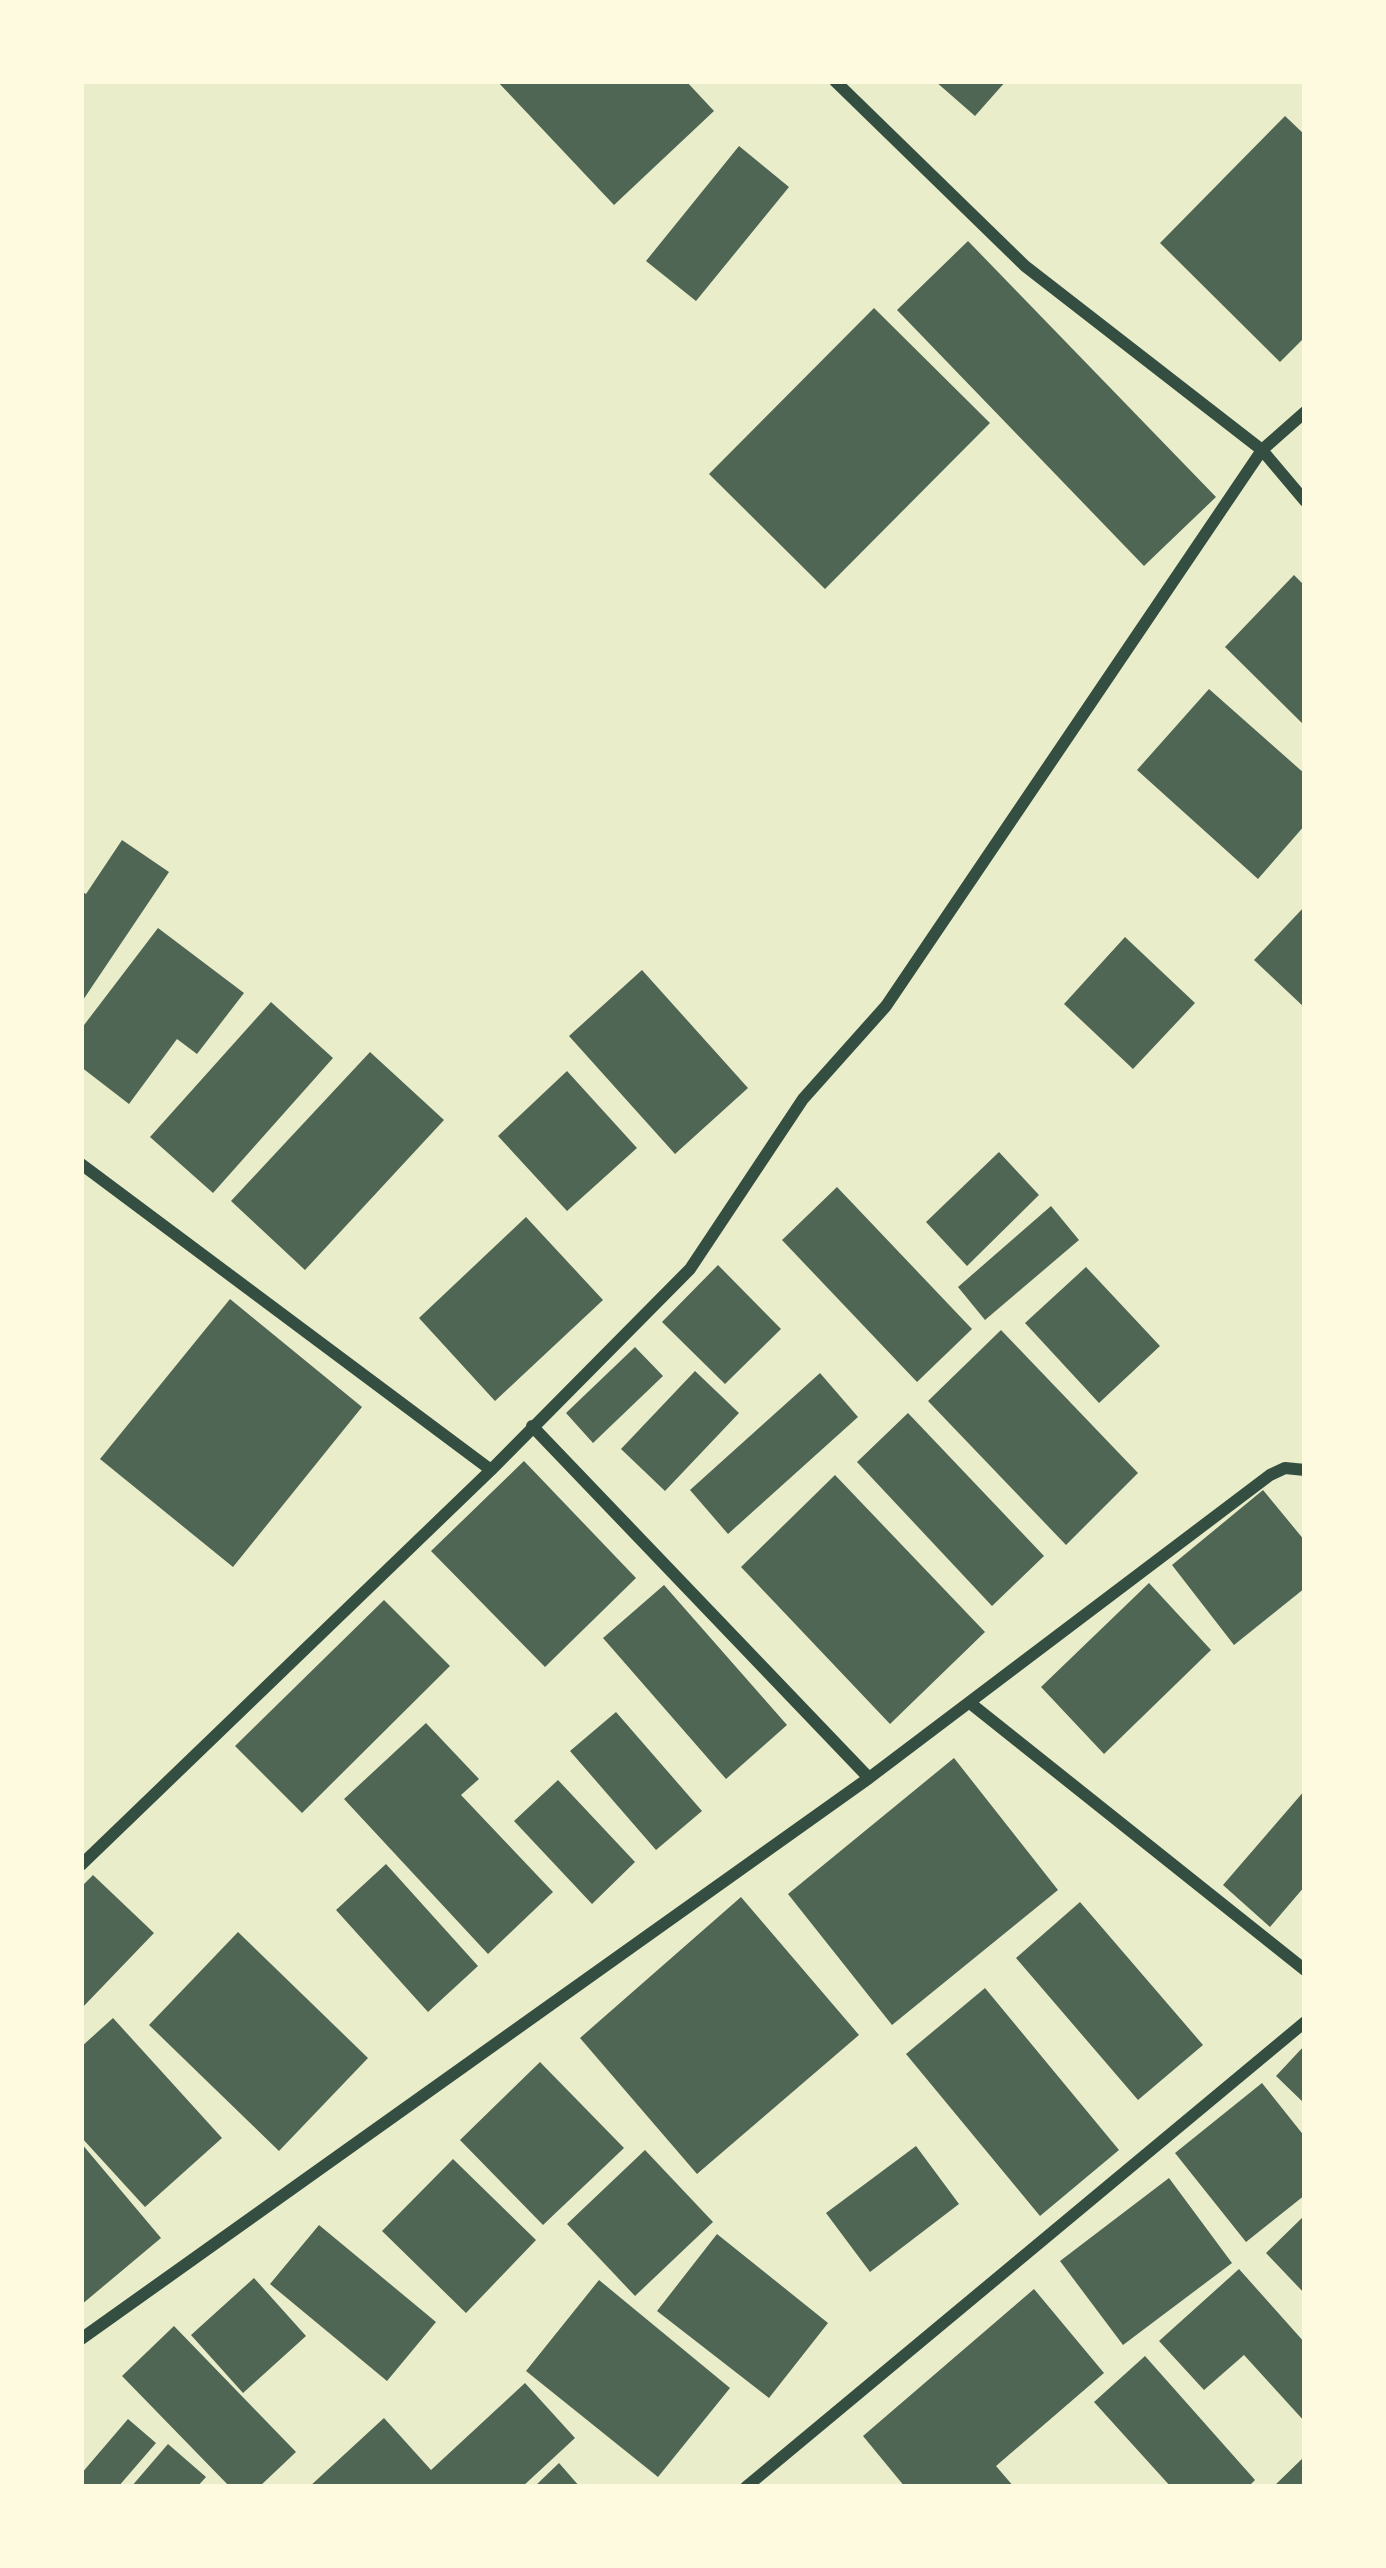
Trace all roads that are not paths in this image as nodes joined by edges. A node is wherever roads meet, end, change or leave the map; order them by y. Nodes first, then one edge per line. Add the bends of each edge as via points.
1 (835, 81) edge
2 (1305, 412) edge
3 (1262, 450) junction
4 (1305, 501) edge
5 (81, 1164) edge
6 (532, 1426) junction
7 (491, 1470) junction
8 (1305, 1470) edge
9 (970, 1703) junction
10 (869, 1778) junction
11 (81, 1864) edge
12 (1305, 1970) edge
13 (1305, 2022) edge
14 (81, 2339) edge
15 (746, 2487) edge

1 - 3 street via 1025,266
2 - 3 street
3 - 4 street
3 - 6 street via 886,1006 803,1099 690,1269
5 - 7 street
6 - 7 street
6 - 10 street
7 - 11 street
8 - 9 street via 1270,1475
9 - 10 street
9 - 12 street
10 - 14 street
13 - 15 street

